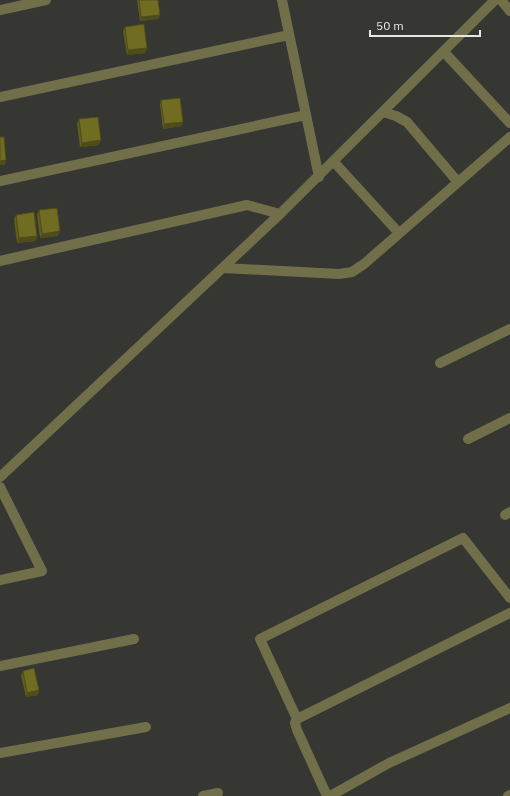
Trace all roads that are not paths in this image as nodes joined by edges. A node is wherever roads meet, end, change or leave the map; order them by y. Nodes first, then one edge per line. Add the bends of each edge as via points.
1 (46, 0) edge
2 (282, 0) edge
3 (496, 0) edge
4 (501, 0) edge
5 (0, 10) edge
6 (510, 11) edge
7 (289, 35) junction
8 (444, 52) junction
9 (0, 97) edge
10 (383, 112) junction
11 (306, 115) junction
12 (510, 123) edge
13 (510, 137) edge
14 (334, 162) junction
15 (319, 177) junction
16 (0, 181) edge
17 (457, 182) junction
18 (280, 214) junction
19 (398, 232) junction
20 (0, 261) edge
21 (223, 268) junction
22 (510, 329) edge
23 (440, 363) dead end
24 (510, 418) edge
25 (468, 439) dead end
26 (0, 477) edge
27 (0, 487) edge
28 (0, 580) edge
29 (510, 598) edge
30 (510, 613) edge
31 (134, 639) dead end
32 (0, 666) edge
33 (510, 708) edge
34 (297, 719) junction
35 (146, 728) dead end
36 (0, 753) edge
37 (218, 793) dead end
38 (203, 796) edge
39 (327, 796) edge
40 (330, 796) edge

1 - 5 street
2 - 7 street
3 - 8 street
4 - 6 street
7 - 9 street
7 - 11 street
8 - 10 street
8 - 12 street
10 - 14 street
10 - 17 street via 407,122
11 - 15 street
11 - 16 street
13 - 17 street
14 - 15 street
14 - 19 street
15 - 18 street
17 - 19 street
18 - 20 street via 247,205
18 - 21 street
19 - 21 street via 352,272 339,274
21 - 26 street
22 - 23 street
24 - 25 street
27 - 28 street via 42,571
29 - 34 street via 463,538 260,639
30 - 34 street
31 - 32 street
33 - 40 street via 389,763
34 - 39 street via 297,730
35 - 36 street
37 - 38 street

